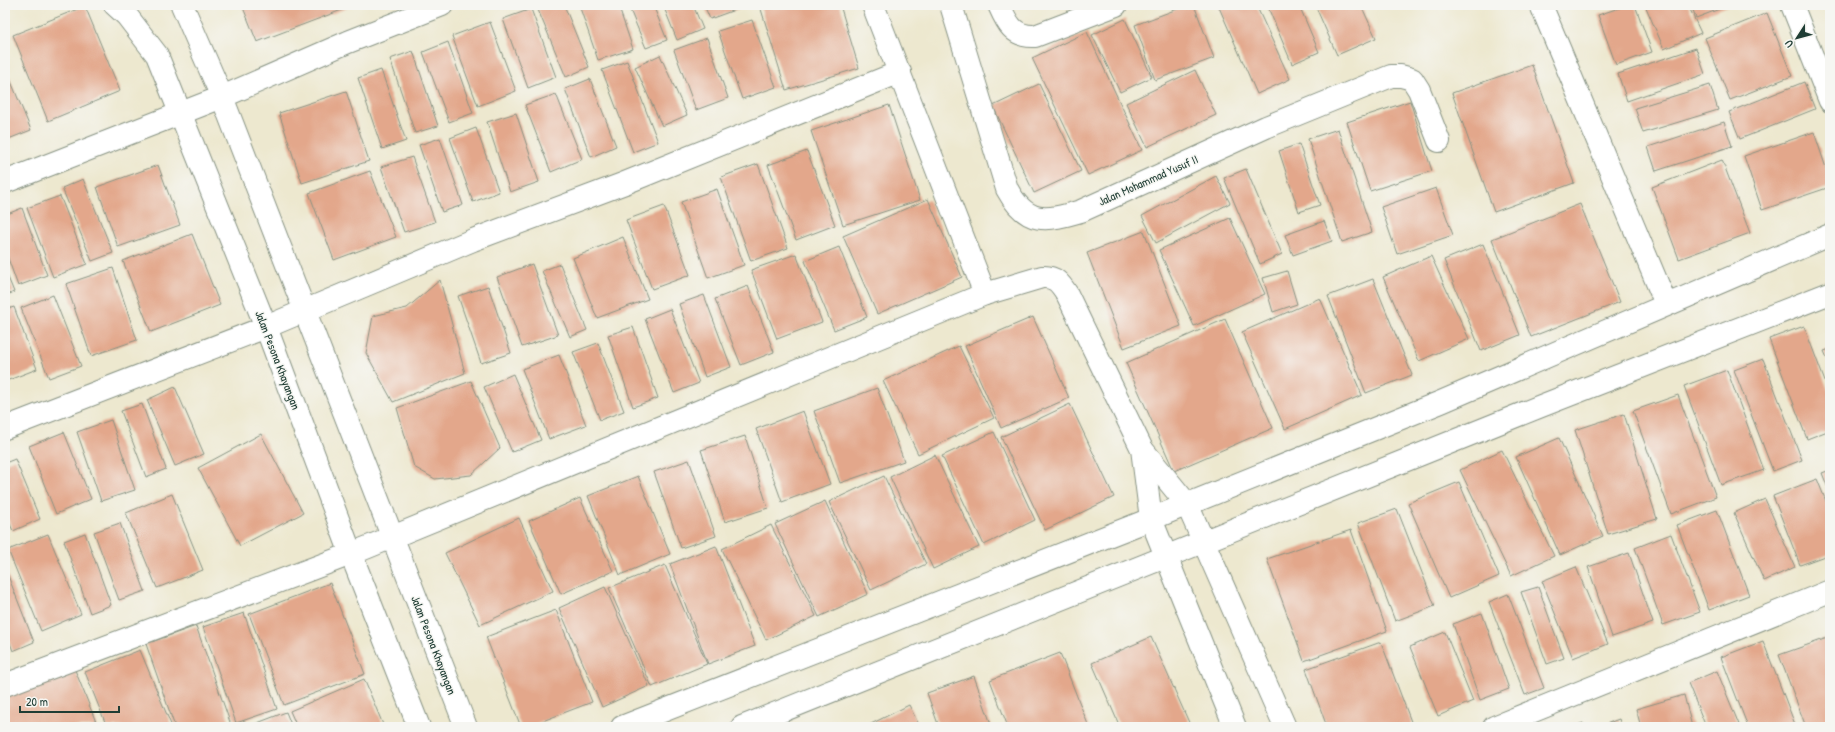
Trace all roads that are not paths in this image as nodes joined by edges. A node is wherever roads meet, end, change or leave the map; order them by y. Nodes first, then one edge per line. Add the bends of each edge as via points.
1 (116, 5) edge
2 (182, 5) edge
3 (442, 5) edge
4 (873, 5) edge
5 (951, 5) edge
6 (999, 5) edge
7 (1116, 5) edge
8 (1541, 5) edge
9 (1792, 5) edge
10 (900, 72) junction
11 (222, 97) junction
12 (1830, 100) edge
13 (181, 114) junction
14 (1439, 141) dead end
15 (5, 182) edge
16 (1830, 235) edge
17 (1830, 293) edge
18 (985, 294) junction
19 (1666, 304) junction
20 (304, 311) junction
21 (266, 327) junction
22 (5, 428) edge
23 (1142, 449) junction
24 (1187, 504) junction
25 (1151, 519) junction
26 (391, 537) junction
27 (1204, 542) junction
28 (351, 554) junction
29 (1166, 557) junction
30 (1830, 591) edge
31 (5, 685) edge
32 (419, 727) edge
33 (466, 727) edge
34 (622, 727) edge
35 (742, 727) edge
36 (1235, 727) edge
37 (1285, 727) edge
38 (1494, 727) edge

1 - 13 street, Jalan Pesona Khayangan via 156,55
2 - 11 street, Jalan Pesona Khayangan
3 - 11 street via 348,42
4 - 10 street
5 - 14 street, Jalan Mohammad Yusuf II via 1007,189 1015,203 1036,217 1052,219 1081,211 1266,126 1391,76 1412,79 1419,90
6 - 7 street via 1006,22 1017,32 1035,36
8 - 19 street
9 - 12 street
10 - 18 street
10 - 20 street via 625,183 473,240
11 - 13 street
11 - 20 street, Jalan Pesona Khayangan
13 - 15 street
13 - 21 street, Jalan Pesona Khayangan
16 - 19 street
17 - 27 street
18 - 23 street via 1042,277 1050,276 1057,280 1067,294
18 - 26 street
19 - 24 street via 1441,402
20 - 21 street
20 - 26 street, Jalan Pesona Khayangan
21 - 22 street
21 - 28 street, Jalan Pesona Khayangan
23 - 24 street
23 - 25 street
24 - 25 street
24 - 27 street
25 - 29 street
25 - 34 street
26 - 28 street
26 - 33 street, Jalan Pesona Khayangan
27 - 29 street
27 - 37 street
28 - 31 street
28 - 32 street, Jalan Pesona Khayangan
29 - 35 street
29 - 36 street
30 - 38 street

